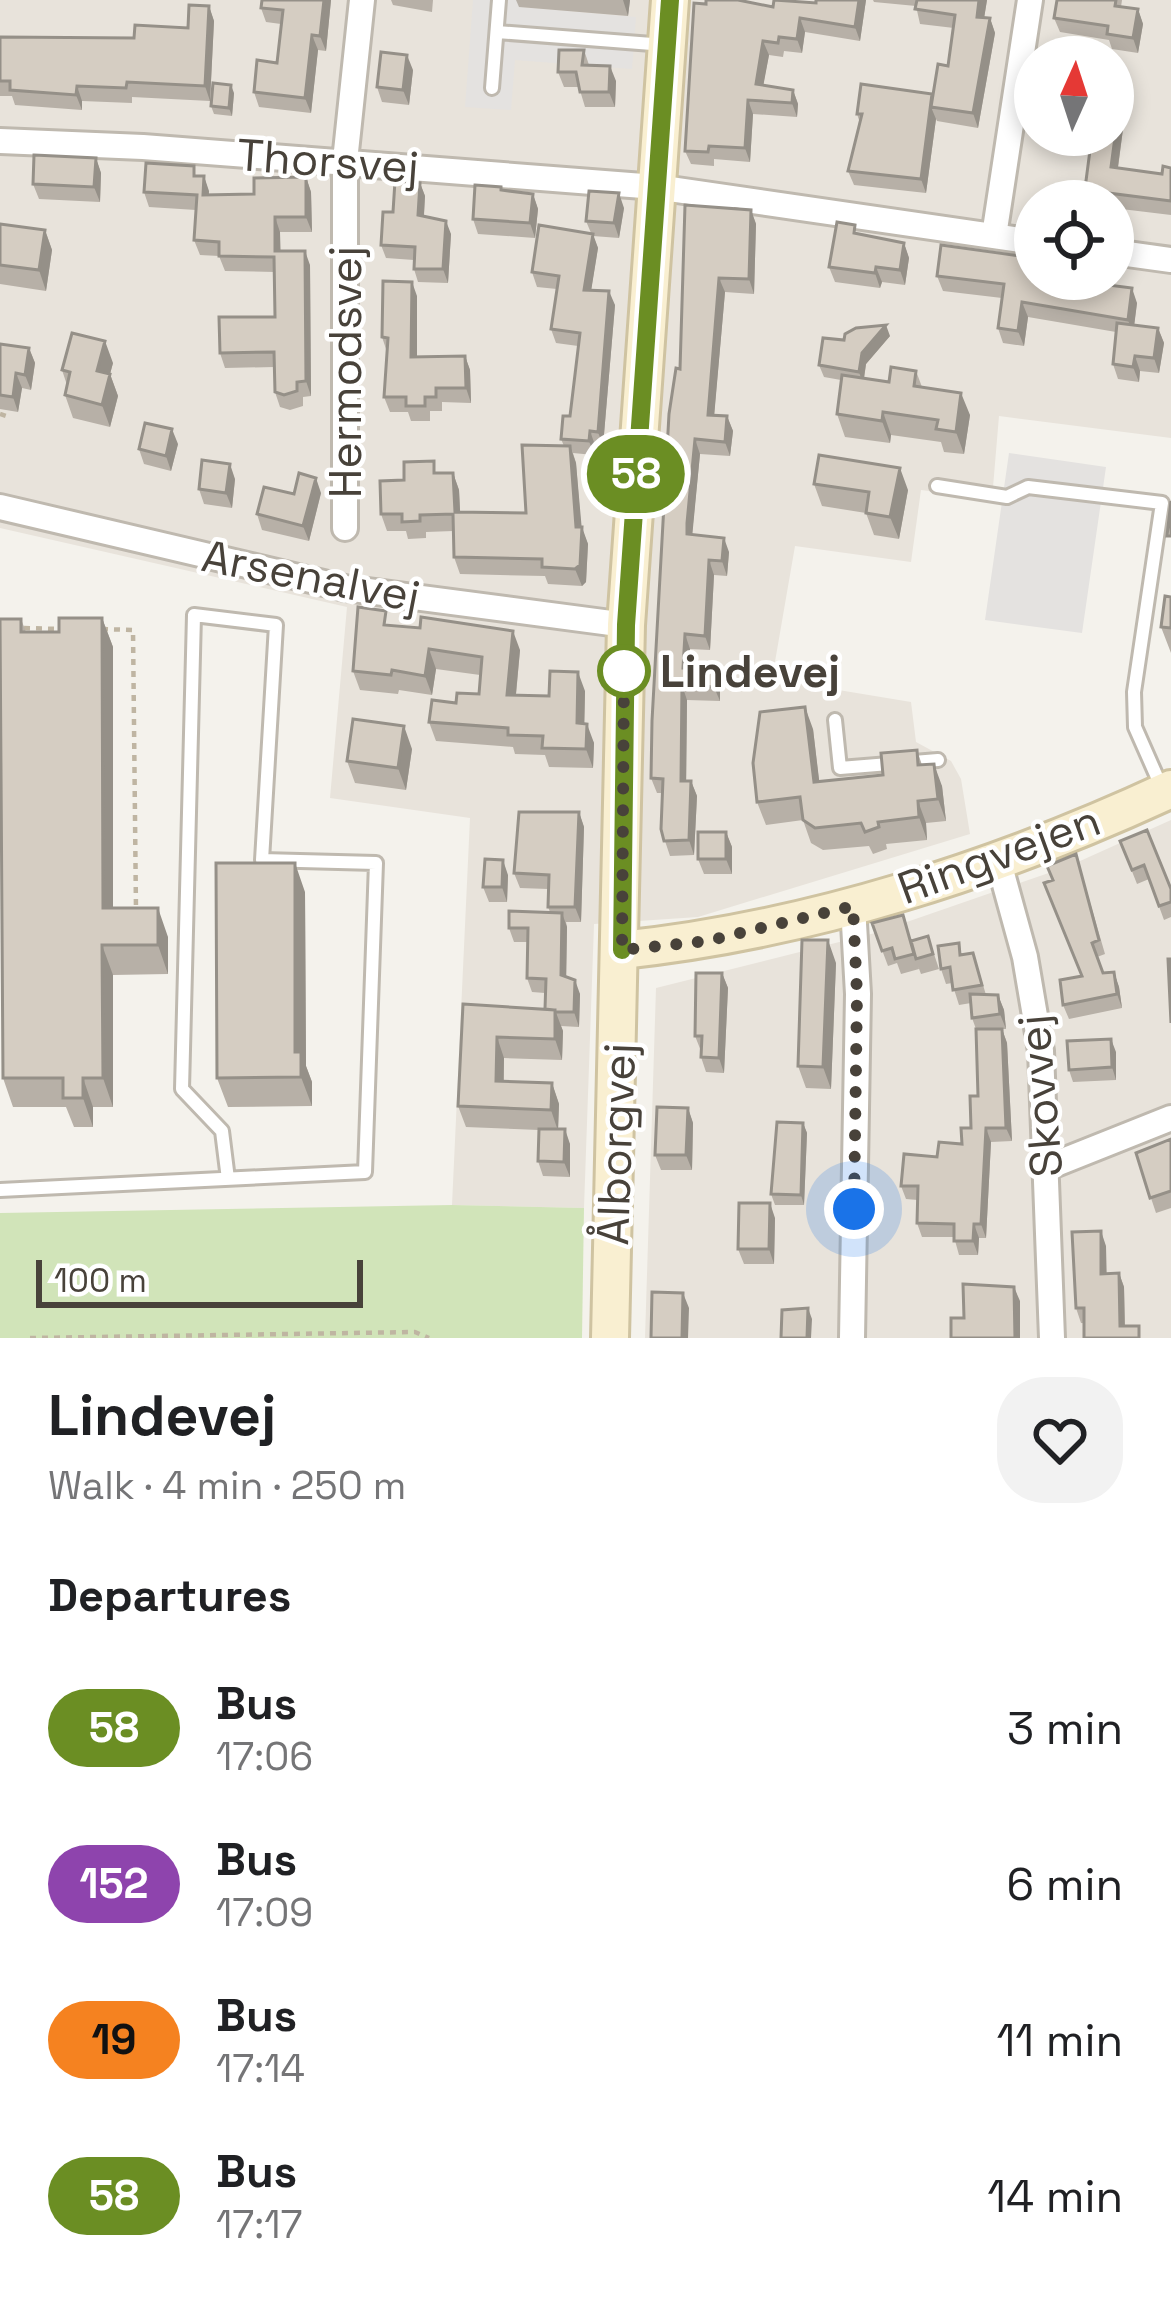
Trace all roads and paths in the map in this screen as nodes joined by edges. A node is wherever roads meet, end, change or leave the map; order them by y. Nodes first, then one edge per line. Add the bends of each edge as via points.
1 (362, 0) edge
2 (499, 0) edge
3 (670, 0) edge
4 (1030, 0) edge
5 (497, 32) junction
6 (666, 45) junction
7 (492, 88) dead end
8 (0, 142) edge
9 (345, 161) junction
10 (656, 187) junction
11 (994, 236) junction
12 (1014, 239) edge
13 (1134, 255) edge
14 (1171, 260) edge
15 (937, 486) dead end
16 (0, 507) edge
17 (345, 528) dead end
18 (626, 625) junction
19 (22, 628) edge
20 (67, 629) edge
21 (89, 629) edge
22 (836, 720) dead end
23 (938, 760) edge
24 (1167, 791) edge
25 (998, 859) junction
26 (853, 906) junction
27 (136, 930) edge
28 (622, 950) junction
29 (1171, 1118) edge
30 (1048, 1167) junction
31 (228, 1179) junction
32 (0, 1190) edge
33 (30, 1338) edge
34 (429, 1338) edge
35 (610, 1338) edge
36 (851, 1338) edge
37 (1052, 1338) edge

1 - 9 street, Hermodsvej
2 - 5 lane
3 - 6 street, Ålborgvej
4 - 11 street
5 - 6 lane
5 - 7 lane
6 - 10 street, Ålborgvej
8 - 9 street, Thorsvej
9 - 10 street, Thorsvej
9 - 17 street, Hermodsvej
10 - 11 street
10 - 18 street, Ålborgvej
11 - 12 street
13 - 14 street
15 - 24 lane, Ringvejen via 1162,503 1134,692 1136,727
16 - 18 street, Arsenalvej via 345,588
18 - 28 street, Ålborgvej
19 - 20 path
21 - 27 path via 133,630
22 - 23 lane via 840,768
24 - 25 street, Ringvejen
25 - 26 street, Ringvejen
25 - 30 street, Skovvej via 1041,1051
26 - 28 street, Ringvejen via 707,941
26 - 36 street
28 - 35 street, Ålborgvej
29 - 30 street
30 - 37 street, Skovvej
31 - 31 lane via 222,1131 182,1089 194,615 276,626 262,860 376,862 365,1172
31 - 32 lane
33 - 34 path

